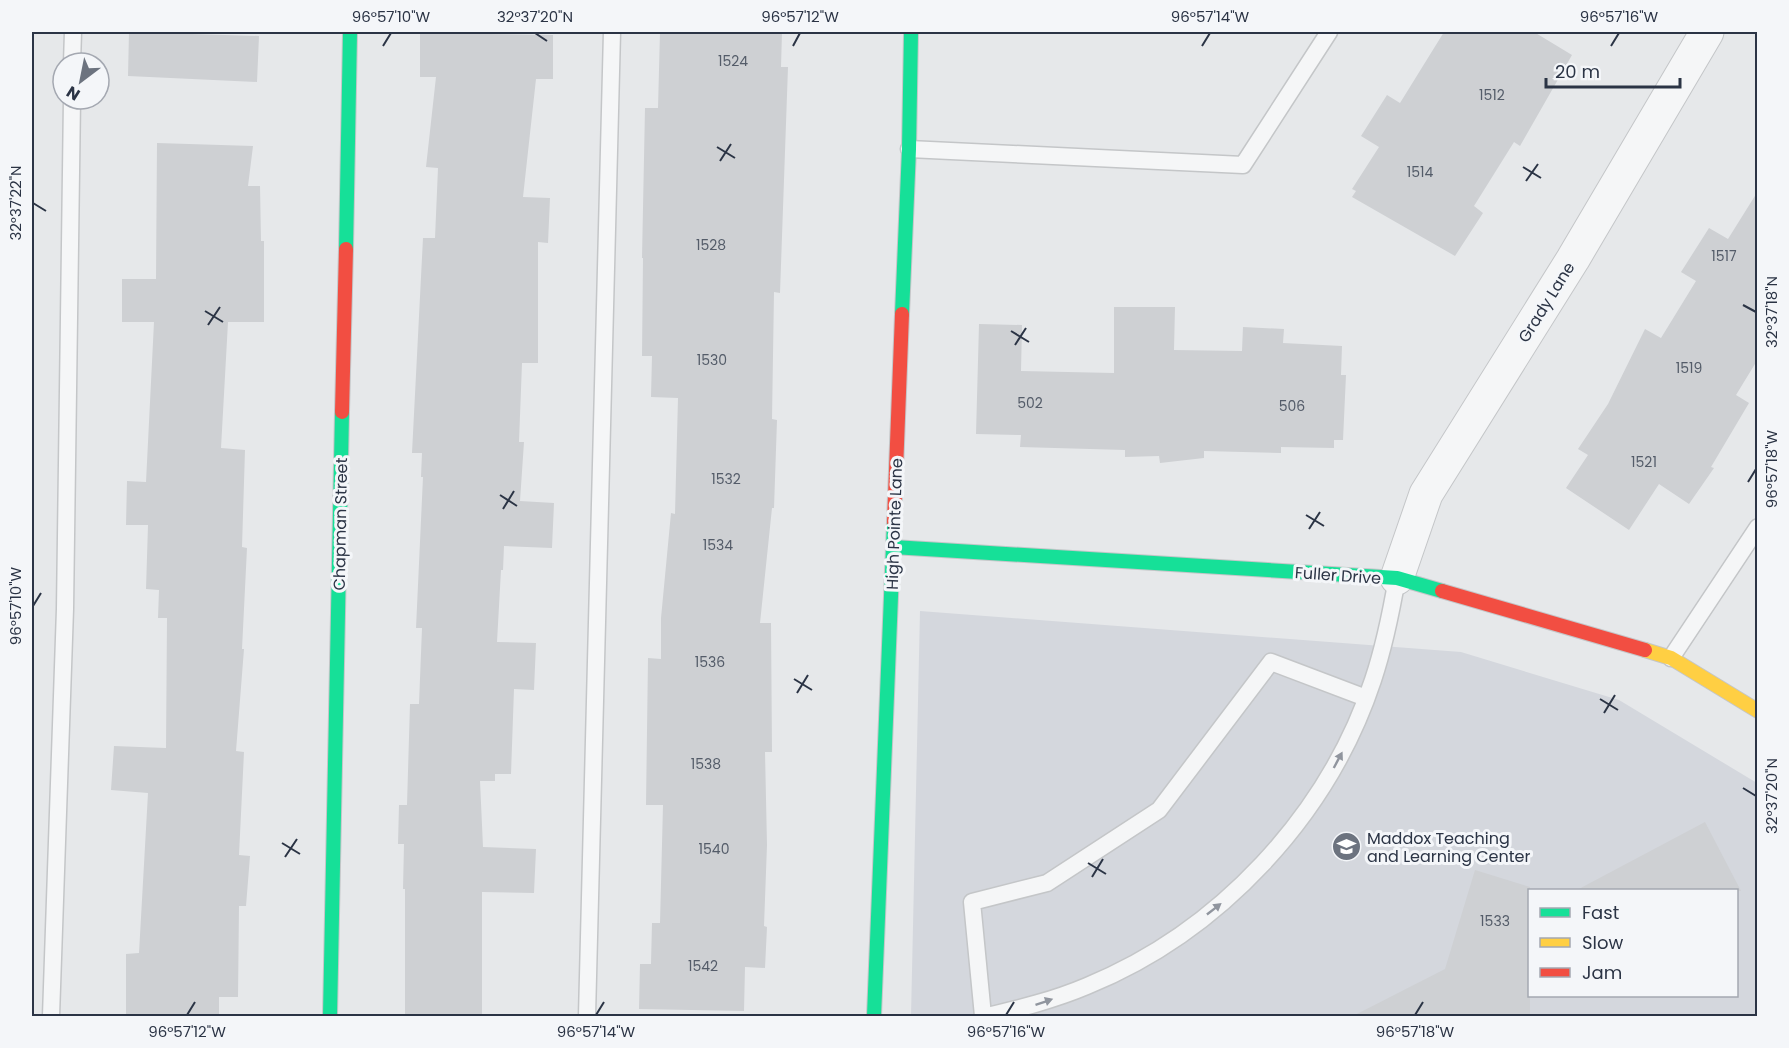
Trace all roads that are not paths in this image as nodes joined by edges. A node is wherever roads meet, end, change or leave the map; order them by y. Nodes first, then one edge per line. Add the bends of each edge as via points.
1 (73, 32) edge
2 (350, 32) edge
3 (612, 32) edge
4 (911, 32) edge
5 (1329, 32) edge
6 (1707, 32) edge
7 (72, 51) edge
8 (72, 111) edge
9 (909, 149) junction
10 (1758, 527) edge
11 (893, 547) junction
12 (1397, 578) junction
13 (1671, 658) junction
14 (1366, 698) junction
15 (1758, 711) edge
16 (51, 1017) edge
17 (330, 1017) edge
18 (587, 1017) edge
19 (874, 1017) edge
20 (985, 1017) edge

1 - 7 lane
2 - 17 street, Chapman Street
3 - 18 lane
4 - 9 street, High Pointe Lane
5 - 9 lane via 1243,165
6 - 12 street, Grady Lane via 1573,259 1426,494
8 - 16 lane via 65,609
9 - 11 street, High Pointe Lane
10 - 13 lane
11 - 12 street, Fuller Drive
11 - 19 street, High Pointe Lane
12 - 13 street, Fuller Drive
12 - 14 lane via 1388,630
13 - 15 street, Fuller Drive
20 -> 14 lane via 1088,986 1137,962 1227,899 1298,822 1328,778
14 - 20 lane via 1271,662 1159,810 1047,883 972,902

